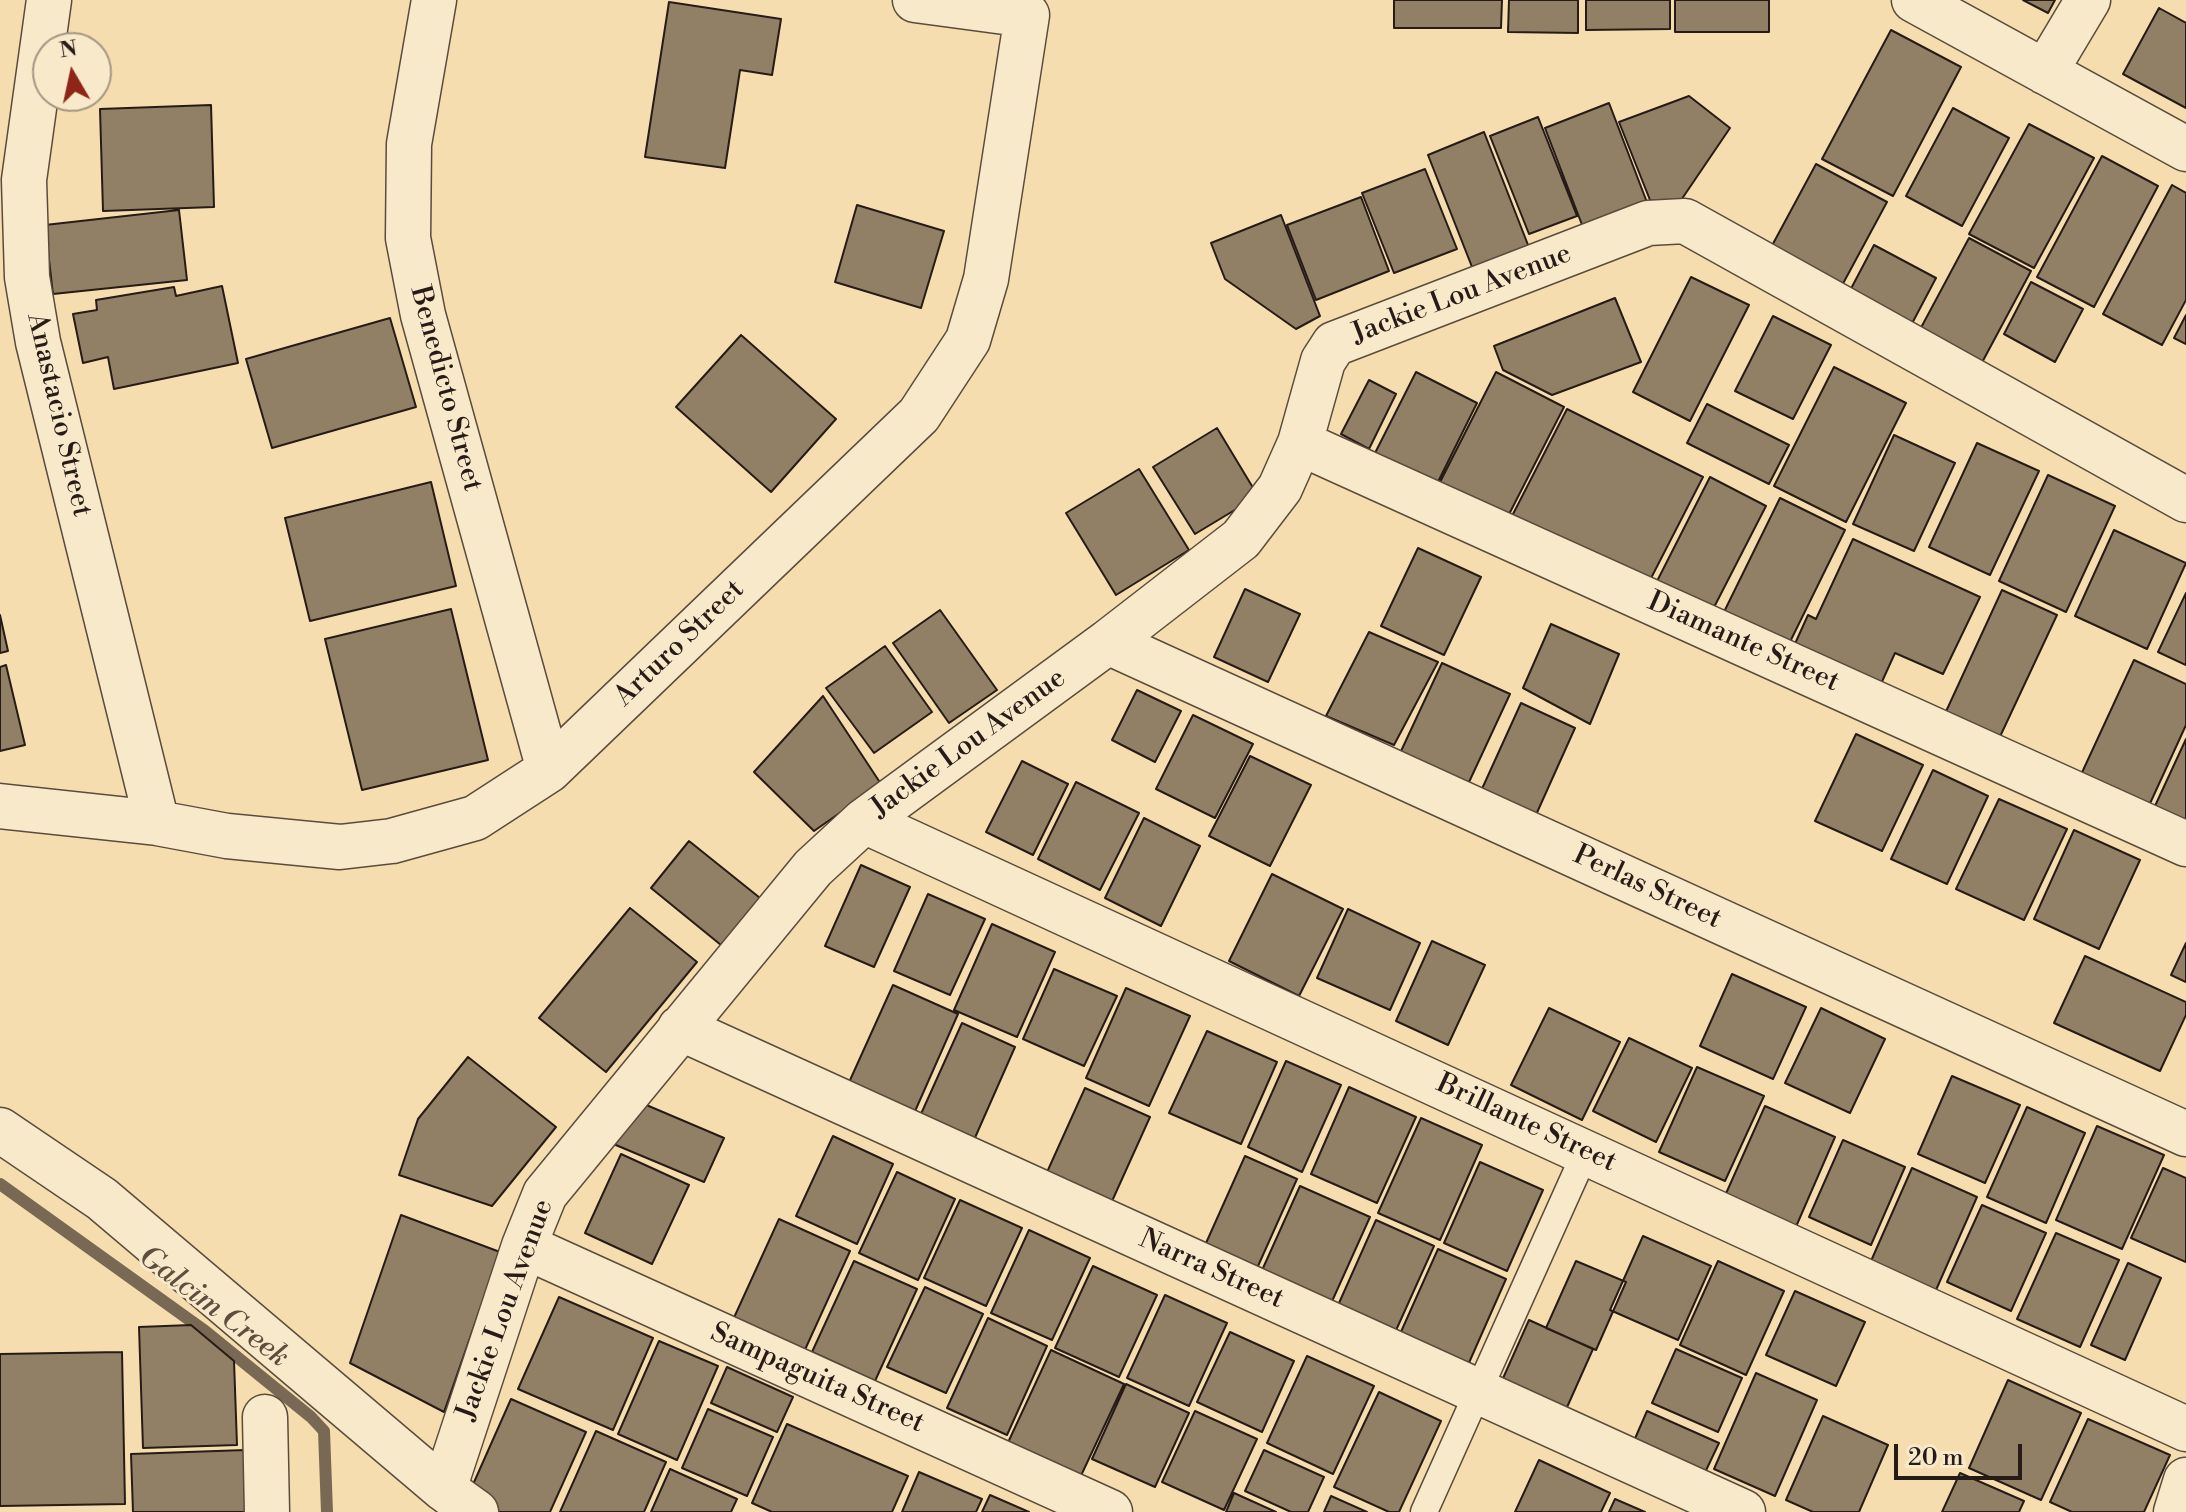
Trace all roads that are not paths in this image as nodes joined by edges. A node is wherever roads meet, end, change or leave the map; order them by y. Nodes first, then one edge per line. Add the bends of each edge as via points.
1 (49, 0) edge
2 (434, 0) edge
3 (915, 0) edge
4 (1914, 0) edge
5 (2088, 0) edge
6 (2045, 72) junction
7 (2186, 149) edge
8 (1300, 443) junction
9 (2186, 500) edge
10 (1108, 642) junction
11 (549, 770) junction
12 (0, 806) edge
13 (864, 821) junction
14 (157, 823) junction
15 (2186, 844) edge
16 (680, 1028) junction
17 (0, 1130) edge
18 (2186, 1134) edge
19 (1586, 1151) junction
20 (524, 1246) junction
21 (1478, 1392) junction
22 (265, 1417) dead end
23 (2186, 1429) edge
24 (2186, 1480) edge
25 (460, 1501) edge
26 (267, 1512) edge
27 (1110, 1512) edge
28 (1424, 1512) edge
29 (1743, 1512) edge
30 (2176, 1512) edge

1 - 14 street, Anastacio Street via 24,180 27,277 38,342
2 - 11 street, Benedicto Street via 409,144 408,238 423,315
3 - 11 street, Arturo Street via 1027,15 986,279 968,340 919,415
4 - 6 street
5 - 6 street
6 - 7 street
8 - 9 street, Jackie Lou Avenue via 1323,361 1334,344 1648,223 1685,221
8 - 10 street, Jackie Lou Avenue via 1280,488 1241,539
8 - 15 street, Diamante Street
10 - 13 street, Jackie Lou Avenue
10 - 18 street, Perlas Street
11 - 14 street, Arturo Street via 475,818 392,841 340,847
12 - 14 street, Arturo Street
13 - 16 street, Jackie Lou Avenue via 813,868
13 - 19 street, Brillante Street
16 - 20 street, Jackie Lou Avenue via 545,1194
16 - 21 street, Narra Street
17 - 25 street, Jackie Lou Avenue via 102,1199
19 - 21 lane
19 - 23 street, Brillante Street
20 - 25 street, Jackie Lou Avenue
20 - 27 street, Sampaguita Street
21 - 28 lane
21 - 29 street, Narra Street
22 - 26 street
24 - 30 street

